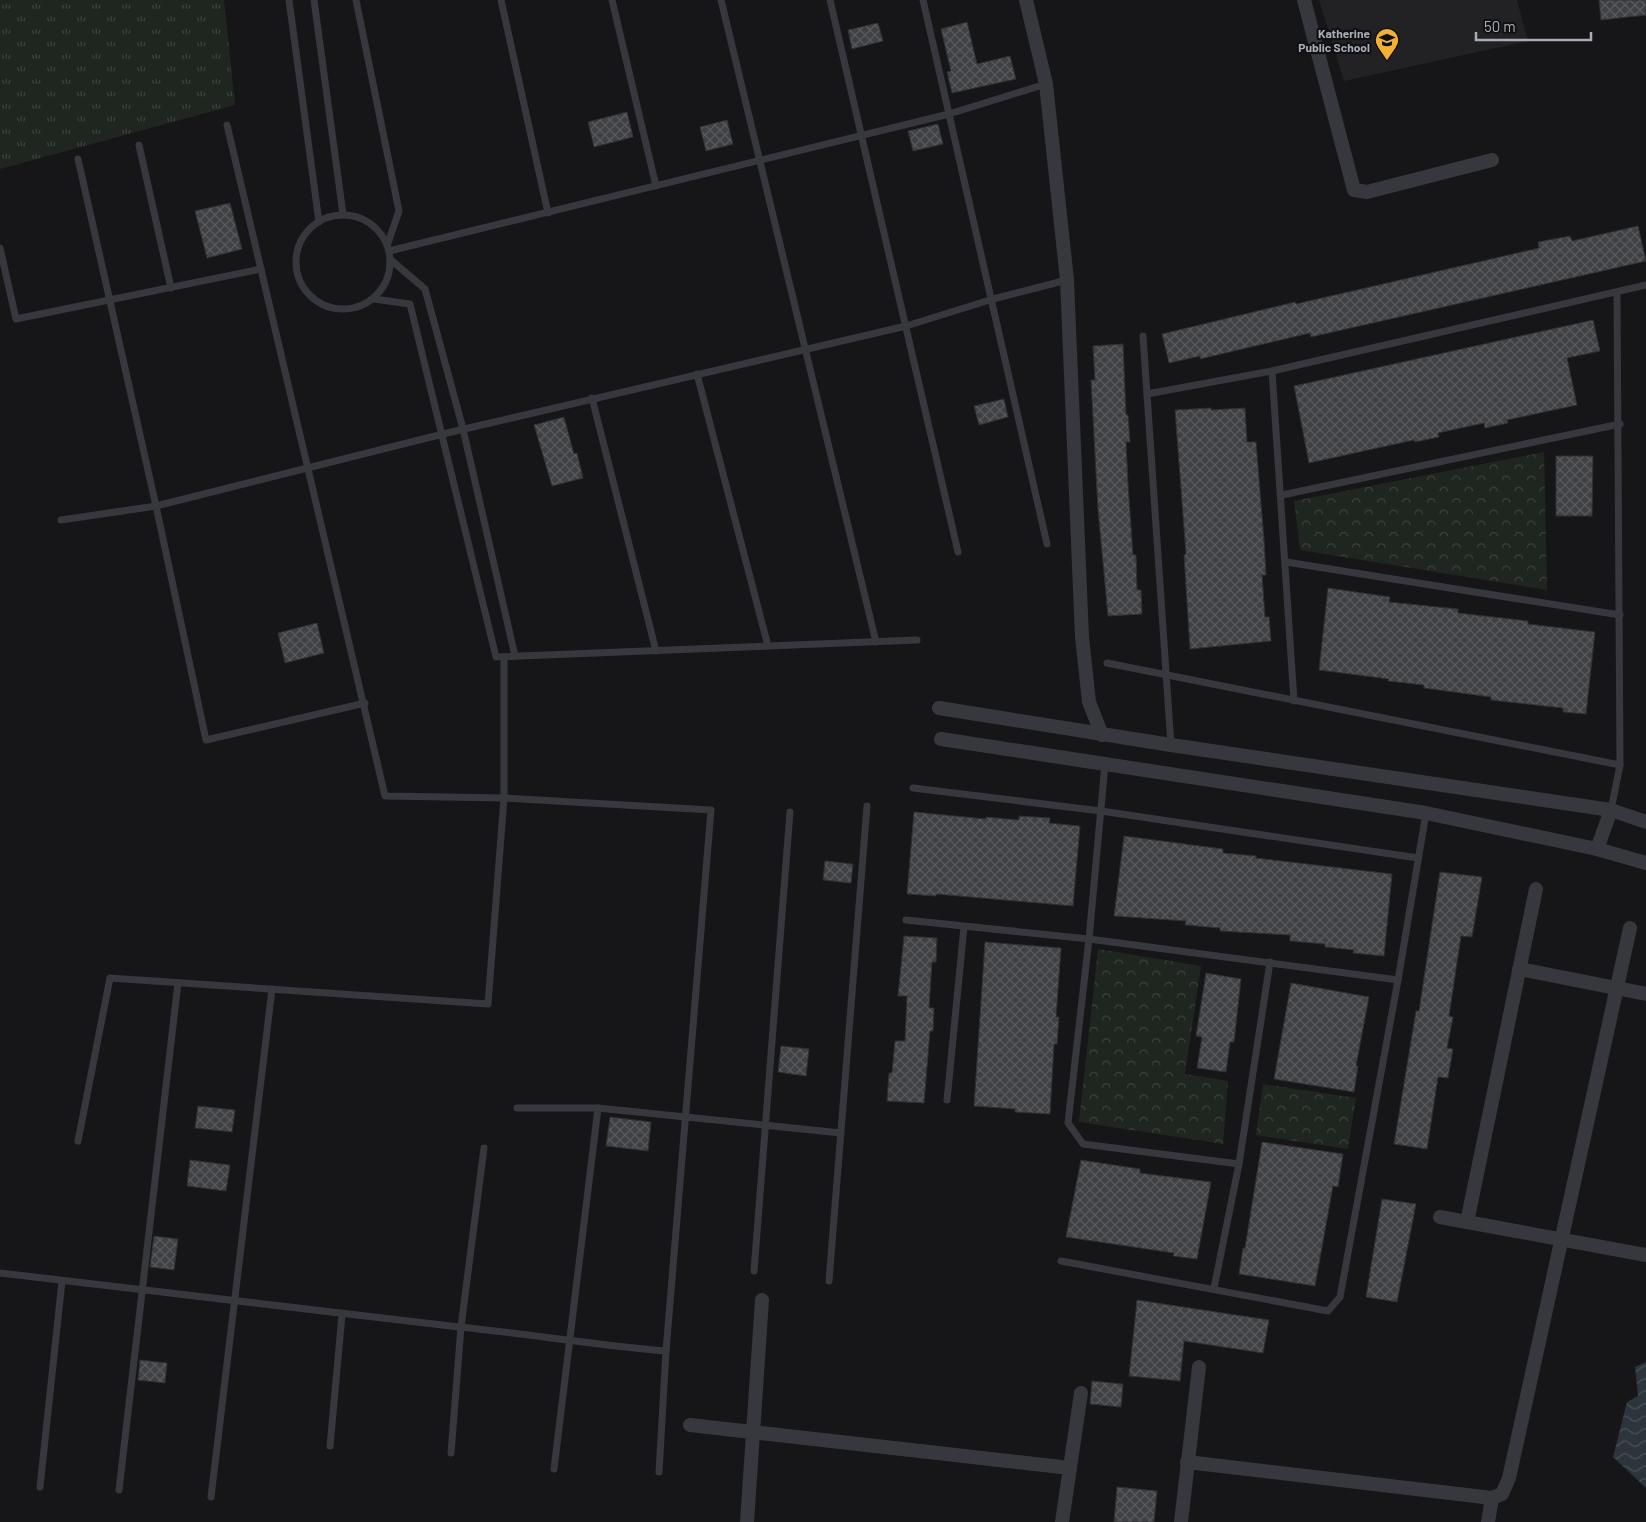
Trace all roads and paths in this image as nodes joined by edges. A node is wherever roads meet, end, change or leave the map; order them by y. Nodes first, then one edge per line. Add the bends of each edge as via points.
1 (289, 0) edge
2 (314, 0) edge
3 (356, 0) edge
4 (501, 0) edge
5 (612, 0) edge
6 (721, 0) edge
7 (830, 0) edge
8 (923, 0) edge
9 (1026, 0) edge
10 (1304, 0) edge
11 (1046, 84) junction
12 (949, 114) junction
13 (227, 125) dead end
14 (862, 136) junction
15 (139, 145) dead end
16 (78, 159) dead end
17 (1492, 160) dead end
18 (760, 161) junction
19 (656, 186) junction
20 (548, 213) junction
21 (343, 214) junction
22 (319, 222) junction
23 (389, 247) junction
24 (0, 248) edge
25 (391, 260) junction
26 (261, 269) junction
27 (1067, 280) junction
28 (1646, 285) edge
29 (171, 288) junction
30 (1617, 292) junction
31 (374, 298) junction
32 (993, 299) junction
33 (109, 301) junction
34 (906, 326) junction
35 (1143, 336) dead end
36 (806, 349) junction
37 (1272, 371) junction
38 (697, 374) junction
39 (1147, 394) junction
40 (592, 398) junction
41 (1620, 424) junction
42 (464, 429) junction
43 (444, 434) junction
44 (308, 468) junction
45 (1282, 494) junction
46 (156, 506) junction
47 (62, 520) dead end
48 (1047, 544) dead end
49 (958, 552) dead end
50 (1286, 562) junction
51 (1620, 615) junction
52 (917, 640) dead end
53 (876, 642) junction
54 (768, 646) junction
55 (656, 651) junction
56 (516, 656) junction
57 (504, 657) junction
58 (1107, 663) dead end
59 (1168, 674) junction
60 (1294, 701) junction
61 (365, 703) junction
62 (939, 708) dead end
63 (1102, 735) junction
64 (941, 740) dead end
65 (1171, 746) junction
66 (1105, 764) junction
67 (1620, 765) junction
68 (913, 788) dead end
69 (504, 798) junction
70 (867, 806) dead end
71 (1611, 810) junction
72 (1101, 811) junction
73 (790, 812) dead end
74 (1426, 813) junction
75 (1646, 822) edge
76 (1597, 849) junction
77 (1418, 858) junction
78 (1646, 863) edge
79 (1536, 889) dead end
80 (906, 920) dead end
81 (964, 927) junction
82 (1630, 928) dead end
83 (1089, 939) junction
84 (1270, 962) junction
85 (1520, 969) junction
86 (1398, 980) junction
87 (178, 983) junction
88 (1617, 988) junction
89 (272, 990) junction
90 (1646, 994) edge
91 (947, 1100) dead end
92 (517, 1108) dead end
93 (598, 1108) junction
94 (686, 1117) junction
95 (765, 1125) junction
96 (841, 1133) junction
97 (78, 1141) dead end
98 (484, 1148) dead end
99 (1239, 1164) junction
100 (1440, 1217) dead end
101 (1467, 1222) junction
102 (1563, 1240) junction
103 (1646, 1256) edge
104 (1061, 1261) dead end
105 (754, 1271) dead end
106 (0, 1273) edge
107 (829, 1280) dead end
108 (62, 1281) junction
109 (1214, 1288) junction
110 (141, 1290) junction
111 (762, 1300) dead end
112 (233, 1302) junction
113 (342, 1315) junction
114 (461, 1327) junction
115 (570, 1342) junction
116 (666, 1352) junction
117 (1199, 1367) dead end
118 (1081, 1394) dead end
119 (690, 1425) dead end
120 (753, 1432) junction
121 (330, 1446) dead end
122 (451, 1453) dead end
123 (1187, 1462) junction
124 (1070, 1468) junction
125 (554, 1469) dead end
126 (659, 1472) dead end
127 (40, 1487) dead end
128 (119, 1490) dead end
129 (212, 1497) dead end
130 (1492, 1498) junction
131 (747, 1522) edge
132 (1062, 1522) edge
133 (1181, 1522) edge
134 (1488, 1522) edge

1 - 22 lane
2 - 21 lane
3 - 23 lane via 400,211
4 - 20 lane
5 - 19 lane
6 - 18 lane
7 - 14 lane
8 - 12 lane
9 - 11 street
10 - 17 street via 1354,190 1367,192
11 - 12 lane
11 - 27 street
12 - 14 lane
12 - 32 lane
13 - 26 lane
14 - 18 lane
14 - 34 lane
15 - 29 lane
16 - 33 lane
18 - 19 lane
18 - 36 lane
19 - 20 lane
20 - 23 lane
21 - 22 lane
21 - 23 lane via 359,217 379,230
22 - 31 lane via 302,239 297,251 296,268 300,284 324,306 343,310 360,307
23 - 25 lane
24 - 33 lane via 16,319
25 - 31 lane via 385,286
25 - 42 lane via 425,289
26 - 29 lane
26 - 44 lane
27 - 32 lane
27 - 63 street via 1082,637 1089,702
28 - 30 lane
29 - 33 lane
30 - 37 lane
30 - 41 lane
31 - 43 lane via 410,304
32 - 34 lane
32 - 48 lane
33 - 46 lane
34 - 36 lane
34 - 49 lane
35 - 39 lane
36 - 38 lane
36 - 53 lane
37 - 39 lane
37 - 45 lane
38 - 40 lane
38 - 54 lane
39 - 59 lane
40 - 42 lane
40 - 55 lane
41 - 45 lane
41 - 51 lane
42 - 43 lane
42 - 56 lane
43 - 44 lane
43 - 57 lane via 496,657
44 - 46 lane
44 - 61 lane
45 - 50 lane
46 - 47 lane
46 - 61 lane via 206,740
50 - 51 lane
50 - 60 lane
51 - 67 lane
52 - 53 lane
53 - 54 lane
54 - 55 lane
55 - 56 lane
56 - 57 lane
57 - 69 lane
58 - 59 lane
59 - 60 lane
59 - 65 lane
60 - 67 lane
61 - 69 lane via 385,796
62 - 63 street
63 - 65 street
64 - 66 street
65 - 71 street
66 - 72 lane
66 - 74 street
67 - 71 lane
68 - 72 lane
69 - 89 lane via 488,1004
69 - 94 lane via 711,810
70 - 96 lane
71 - 75 street
71 - 76 street
72 - 77 lane
72 - 83 lane
73 - 95 lane
74 - 76 street
74 - 77 lane
76 - 78 street
77 - 86 lane
79 - 85 street
80 - 81 lane
81 - 83 lane
81 - 91 lane
82 - 88 street
83 - 84 lane
83 - 99 lane via 1068,1122 1073,1130 1083,1144
84 - 86 lane
84 - 99 lane
85 - 88 street
85 - 101 street
86 - 109 lane via 1340,1298 1328,1311
87 - 89 lane
87 - 97 lane via 110,978
87 - 110 lane
88 - 90 street
88 - 102 street
89 - 112 lane
92 - 93 lane
93 - 94 lane
93 - 115 lane
94 - 95 lane
94 - 116 lane
95 - 96 lane
95 - 105 lane
96 - 107 lane
98 - 114 lane
99 - 109 lane
100 - 101 street
101 - 102 street
102 - 103 street
102 - 130 street via 1509,1478 1502,1494
104 - 109 lane
106 - 108 lane
108 - 110 lane
108 - 127 lane
110 - 112 lane
110 - 128 lane
111 - 120 street
112 - 113 lane
112 - 129 lane
113 - 114 lane
113 - 121 lane
114 - 115 lane
114 - 122 lane
115 - 116 lane
115 - 125 lane
116 - 126 lane
117 - 123 street
118 - 124 street
119 - 120 street
120 - 124 street
120 - 131 street
123 - 130 street
123 - 133 street
124 - 132 street
130 - 134 street

